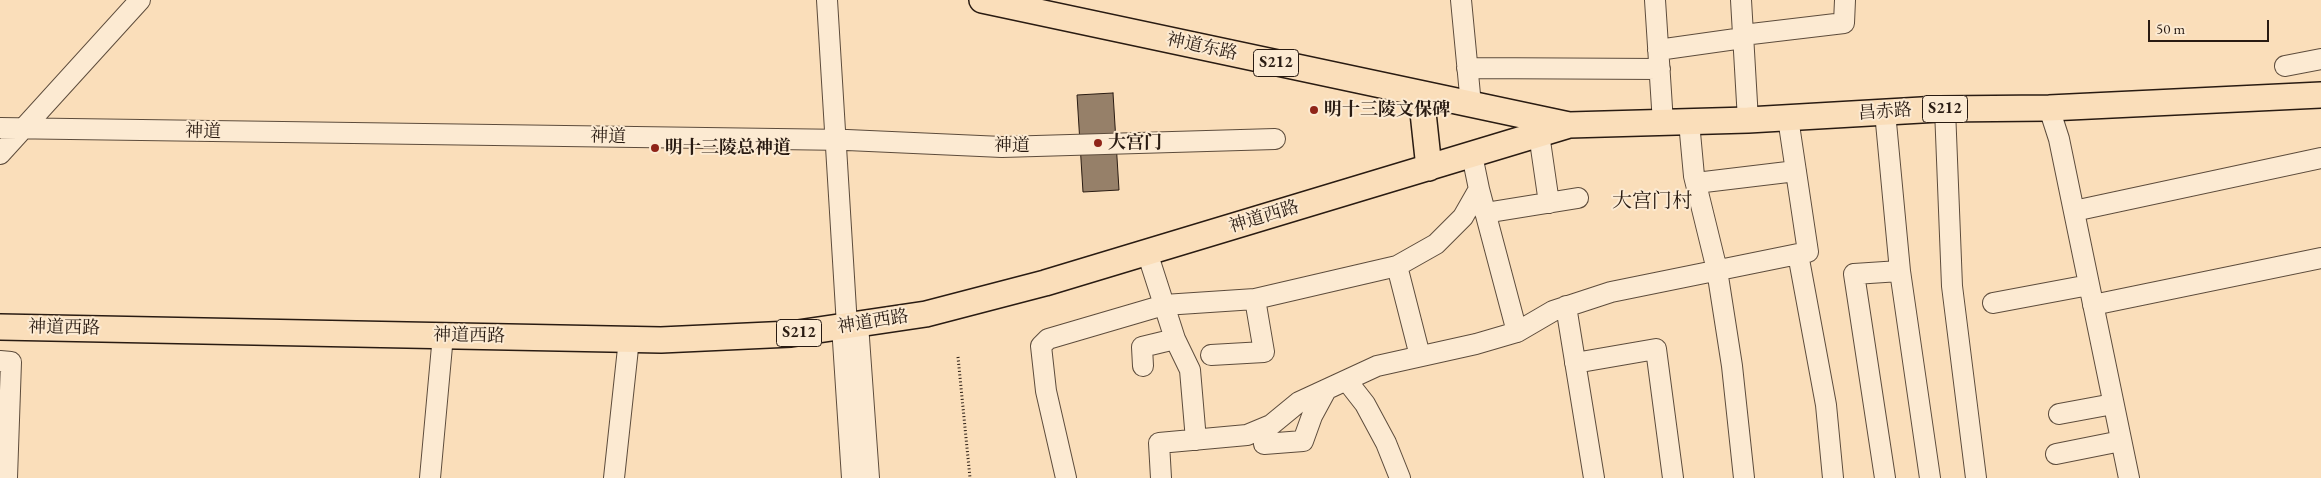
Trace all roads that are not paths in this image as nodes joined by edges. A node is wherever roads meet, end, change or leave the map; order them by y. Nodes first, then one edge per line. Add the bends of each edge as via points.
1 (140, 0) edge
2 (827, 0) edge
3 (982, 0) edge
4 (1461, 0) edge
5 (1655, 0) edge
6 (1741, 0) edge
7 (1845, 0) edge
8 (1743, 37) junction
9 (2321, 59) edge
10 (1659, 60) junction
11 (2286, 66) dead end
12 (1468, 68) junction
13 (1421, 94) junction
14 (2321, 95) edge
15 (1471, 105) junction
16 (2049, 108) junction
17 (1946, 109) junction
18 (1885, 112) junction
19 (1788, 118) junction
20 (1748, 120) junction
21 (1690, 122) junction
22 (1663, 123) junction
23 (1569, 126) junction
24 (0, 128) edge
25 (25, 129) junction
26 (1539, 134) junction
27 (1275, 139) dead end
28 (835, 140) junction
29 (0, 154) edge
30 (1472, 155) junction
31 (2321, 158) edge
32 (1429, 168) junction
33 (1796, 170) junction
34 (1696, 183) junction
35 (1478, 188) junction
36 (1578, 198) dead end
37 (1549, 203) junction
38 (2074, 211) junction
39 (1485, 213) junction
40 (1147, 252) junction
41 (1798, 254) junction
42 (2321, 258) edge
43 (1397, 266) junction
44 (1717, 270) junction
45 (1900, 271) junction
46 (2089, 285) junction
47 (1255, 299) junction
48 (1992, 303) dead end
49 (1164, 305) junction
50 (2093, 305) junction
51 (1566, 306) junction
52 (849, 325) junction
53 (0, 327) edge
54 (1517, 332) junction
55 (443, 335) junction
56 (629, 339) junction
57 (1175, 340) junction
58 (1211, 356) dead end
59 (1420, 356) junction
60 (0, 362) edge
61 (1575, 363) junction
62 (1143, 366) dead end
63 (1347, 381) junction
64 (1325, 392) junction
65 (2114, 404) junction
66 (2059, 414) dead end
67 (1196, 440) junction
68 (2121, 441) junction
69 (1264, 444) dead end
70 (2056, 454) dead end
71 (8, 478) edge
72 (430, 478) edge
73 (614, 478) edge
74 (852, 478) edge
75 (869, 478) edge
76 (1066, 478) edge
77 (1161, 478) edge
78 (1400, 478) edge
79 (1594, 478) edge
80 (1673, 478) edge
81 (1744, 478) edge
82 (1833, 478) edge
83 (1885, 478) edge
84 (1930, 478) edge
85 (1976, 478) edge
86 (2129, 478) edge

1 - 25 street
2 - 28 street
3 - 13 main road, 神道东路 / S212
4 - 12 street
5 - 10 street
6 - 8 street
7 - 8 street via 1844,23
8 - 10 street
8 - 20 street
9 - 11 street
10 - 12 street
10 - 22 street
12 - 15 street
13 - 15 main road, 神道东路 / S212
13 - 32 main road via 1420,132
14 - 16 main road, 昌赤路 / S212
15 - 23 main road, 神道东路 / S212
16 - 17 main road, 昌赤路 / S212
16 - 38 street
17 - 18 main road, 昌赤路 / S212
17 - 85 street via 1952,286
18 - 19 main road, 昌赤路 / S212
18 - 45 street
19 - 20 main road, 昌赤路 / S212
19 - 33 street
20 - 21 main road, 昌赤路 / S212
21 - 22 main road, 昌赤路 / S212
21 - 34 street
22 - 23 main road, 昌赤路 / S212
23 - 26 main road, 神道西路 / S212
24 - 25 street, 神道
25 - 28 street, 神道
25 - 29 street
26 - 30 main road, 神道西路 / S212
26 - 37 street
27 - 28 street, 神道 via 1002,147
28 - 52 street
30 - 32 main road, 神道西路 / S212
30 - 35 street
31 - 38 street
32 - 40 main road, 神道西路 / S212
33 - 34 street
33 - 41 street via 1808,252
34 - 44 street
35 - 39 street
35 - 43 street via 1463,217 1436,244
36 - 37 street
37 - 39 street
38 - 46 street
39 - 54 street
40 - 49 street
40 - 52 main road, 神道西路 / S212 via 926,314
41 - 44 street
41 - 82 street via 1826,405
42 - 50 street
43 - 47 street
43 - 59 street
44 - 51 street via 1611,292
44 - 81 street via 1732,366
45 - 83 street via 1854,274
45 - 84 street
46 - 48 street
46 - 50 street
47 - 49 street
47 - 58 street via 1264,352
49 - 57 street
49 - 76 street via 1048,339 1041,346 1046,391
50 - 65 street
51 - 54 street
51 - 61 street
52 - 56 main road, 神道西路 / S212 via 791,334
52 - 74 street
52 - 75 street
53 - 55 main road, 神道西路 / S212
54 - 59 street
55 - 56 main road, 神道西路 / S212
55 - 72 street
56 - 73 street
57 - 62 street via 1142,347
57 - 67 street via 1190,370
59 - 63 street via 1377,366
60 - 71 street via 12,362
61 - 79 street
61 - 80 street via 1656,349
63 - 64 street
63 - 78 street via 1365,404
64 - 67 street via 1299,402 1271,425 1247,435
64 - 69 street via 1303,441
65 - 66 street
65 - 68 street
67 - 77 street via 1159,444
68 - 70 street
68 - 86 street

